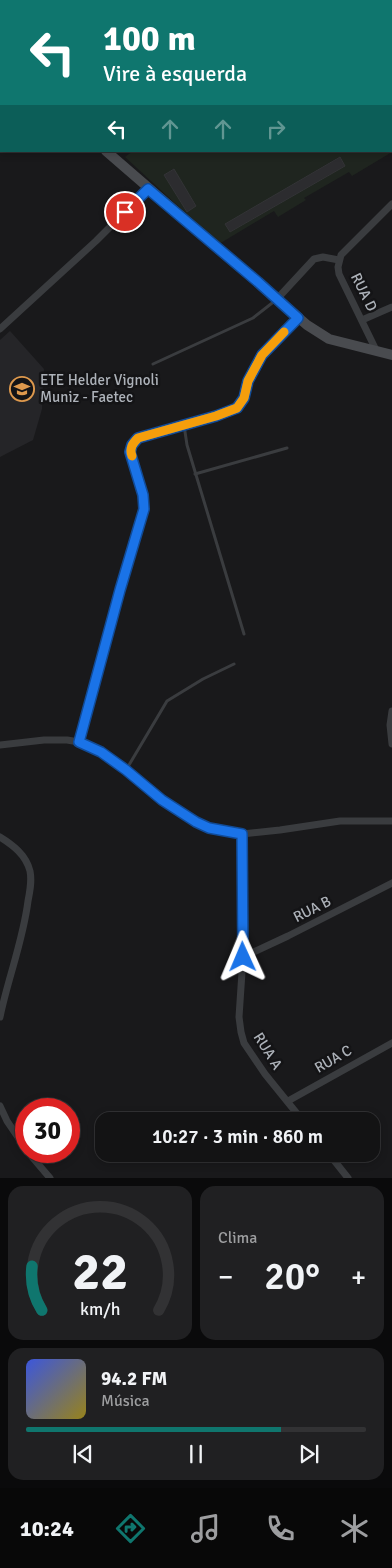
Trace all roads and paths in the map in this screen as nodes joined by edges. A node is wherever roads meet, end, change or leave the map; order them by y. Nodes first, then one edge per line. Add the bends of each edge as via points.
1 (107, 152) edge
2 (148, 189) junction
3 (392, 204) edge
4 (339, 260) junction
5 (277, 299) junction
6 (392, 307) edge
7 (298, 318) junction
8 (362, 320) junction
9 (0, 329) edge
10 (376, 350) junction
11 (392, 355) edge
12 (153, 364) dead end
13 (184, 425) junction
14 (287, 448) dead end
15 (196, 474) junction
16 (244, 634) dead end
17 (234, 664) dead end
18 (392, 711) edge
19 (79, 742) junction
20 (392, 744) edge
21 (0, 745) edge
22 (126, 770) junction
23 (392, 821) edge
24 (242, 834) junction
25 (0, 837) edge
26 (392, 883) edge
27 (243, 957) junction
28 (0, 1017) edge
29 (392, 1043) edge
30 (288, 1101) junction
31 (0, 1106) edge
32 (296, 1112) edge
33 (15, 1132) edge
34 (335, 1162) edge
35 (38, 1163) edge
36 (50, 1178) edge
37 (348, 1178) edge

1 - 2 street
2 - 5 street
2 - 9 street
3 - 4 street, RUA D
4 - 5 street via 314,258
4 - 8 street, RUA D via 339,274
5 - 7 street
5 - 12 lane via 254,318
6 - 8 street
7 - 10 street via 329,339
7 - 13 lane via 262,355 237,408
8 - 10 street, RUA D
10 - 11 street
13 - 15 lane
13 - 19 lane via 138,438 132,445 130,452 144,509
14 - 15 lane
15 - 16 lane
17 - 22 lane via 167,701
18 - 20 street
19 - 21 street via 44,740
19 - 22 street via 101,752
22 - 24 street via 162,800 196,822 209,828
23 - 24 street via 340,822
24 - 27 street, RUA A
25 - 28 street via 22,855 30,877 27,912
26 - 27 street, RUA B
27 - 30 street, RUA A via 239,1017 244,1043
29 - 30 street, RUA C
30 - 32 street, RUA A
31 - 33 street
34 - 37 street
35 - 36 street

